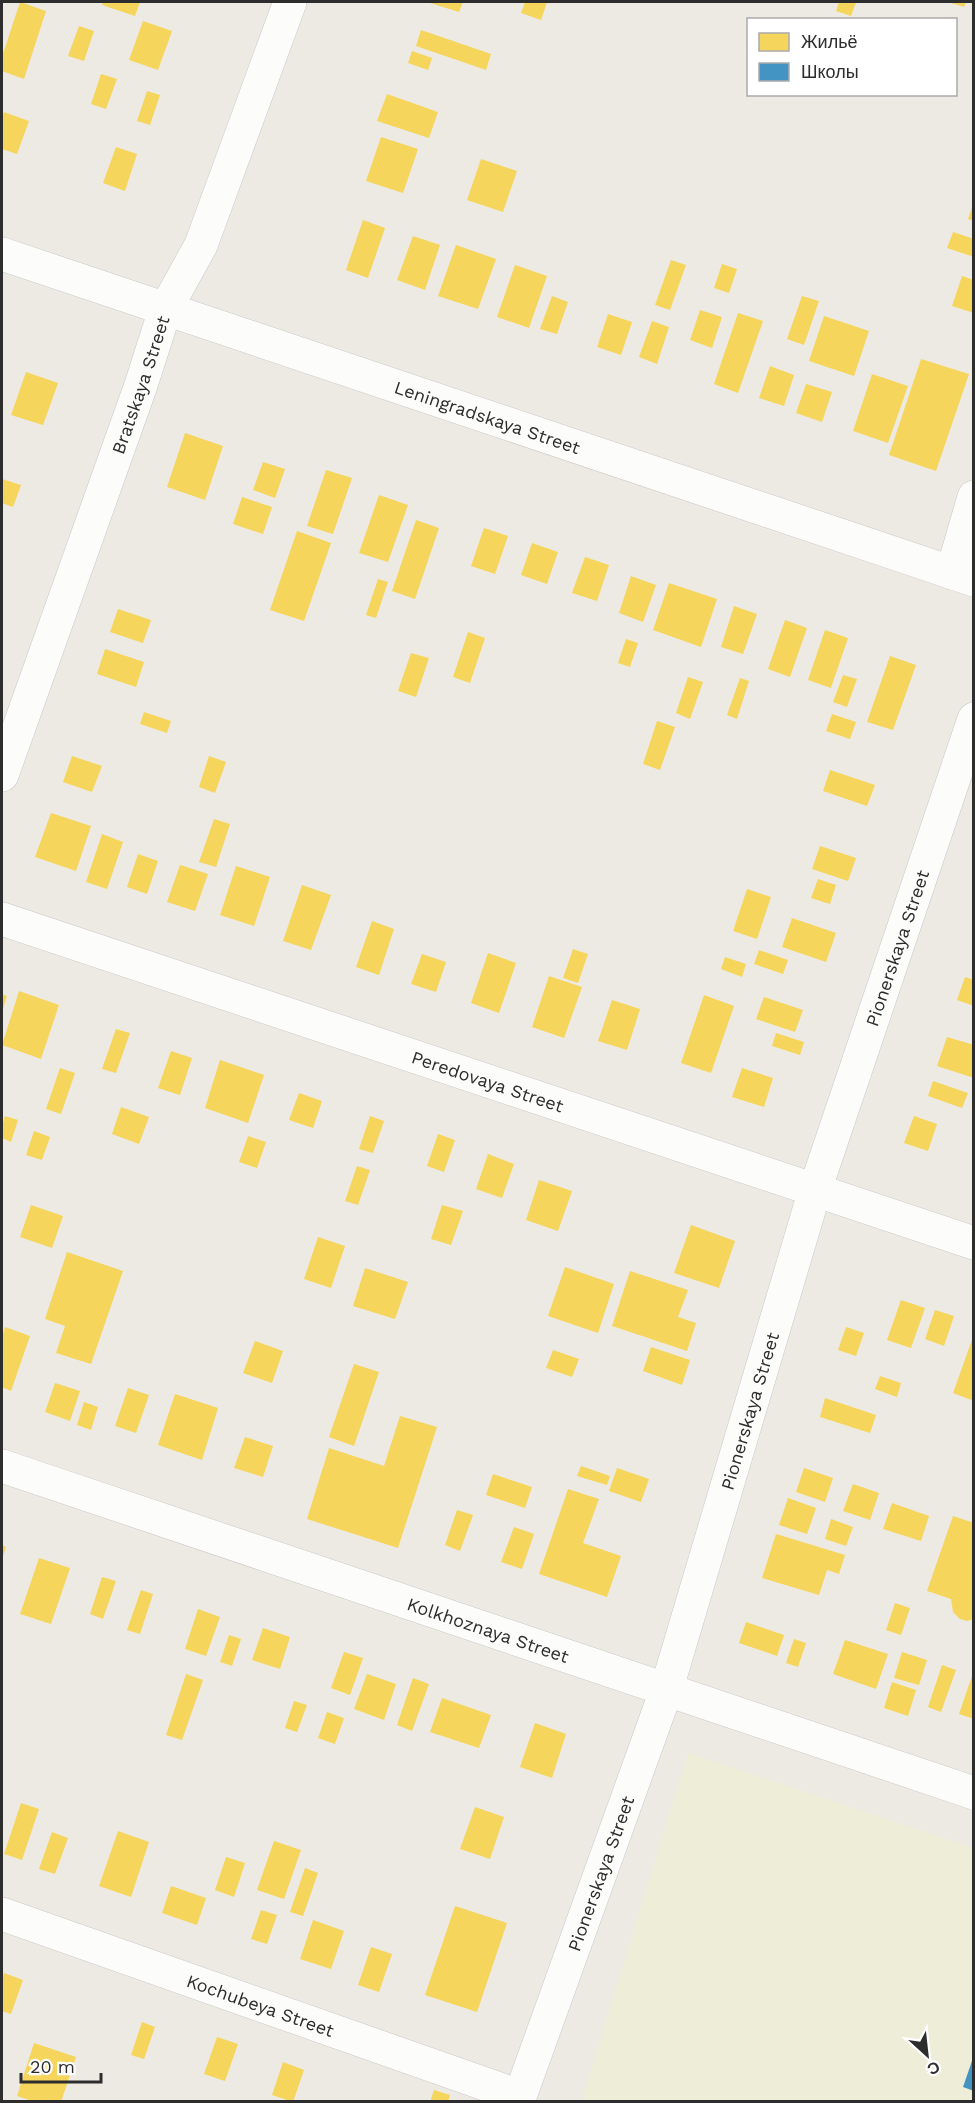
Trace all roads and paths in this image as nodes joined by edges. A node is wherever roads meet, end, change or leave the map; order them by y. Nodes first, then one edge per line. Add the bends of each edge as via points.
1 (290, 2) edge
2 (2, 254) edge
3 (165, 310) junction
4 (974, 497) edge
5 (963, 577) edge
6 (974, 719) edge
7 (2, 775) edge
8 (2, 919) edge
9 (815, 1190) junction
10 (974, 1243) edge
11 (2, 1466) edge
12 (666, 1691) junction
13 (974, 1793) edge
14 (2, 1914) edge
15 (518, 2099) edge

1 - 3 street, Bratskaya Street via 201,245
2 - 3 street, Leningradskaya Street
3 - 5 street, Leningradskaya Street
3 - 7 street, Bratskaya Street
4 - 5 street
6 - 9 street, Pionerskaya Street
8 - 9 street, Peredovaya Street
9 - 10 street, Peredovaya Street
9 - 12 street, Pionerskaya Street
11 - 12 street, Kolkhoznaya Street
12 - 13 street, Kolkhoznaya Street
12 - 15 street, Pionerskaya Street
14 - 15 street, Kochubeya Street

